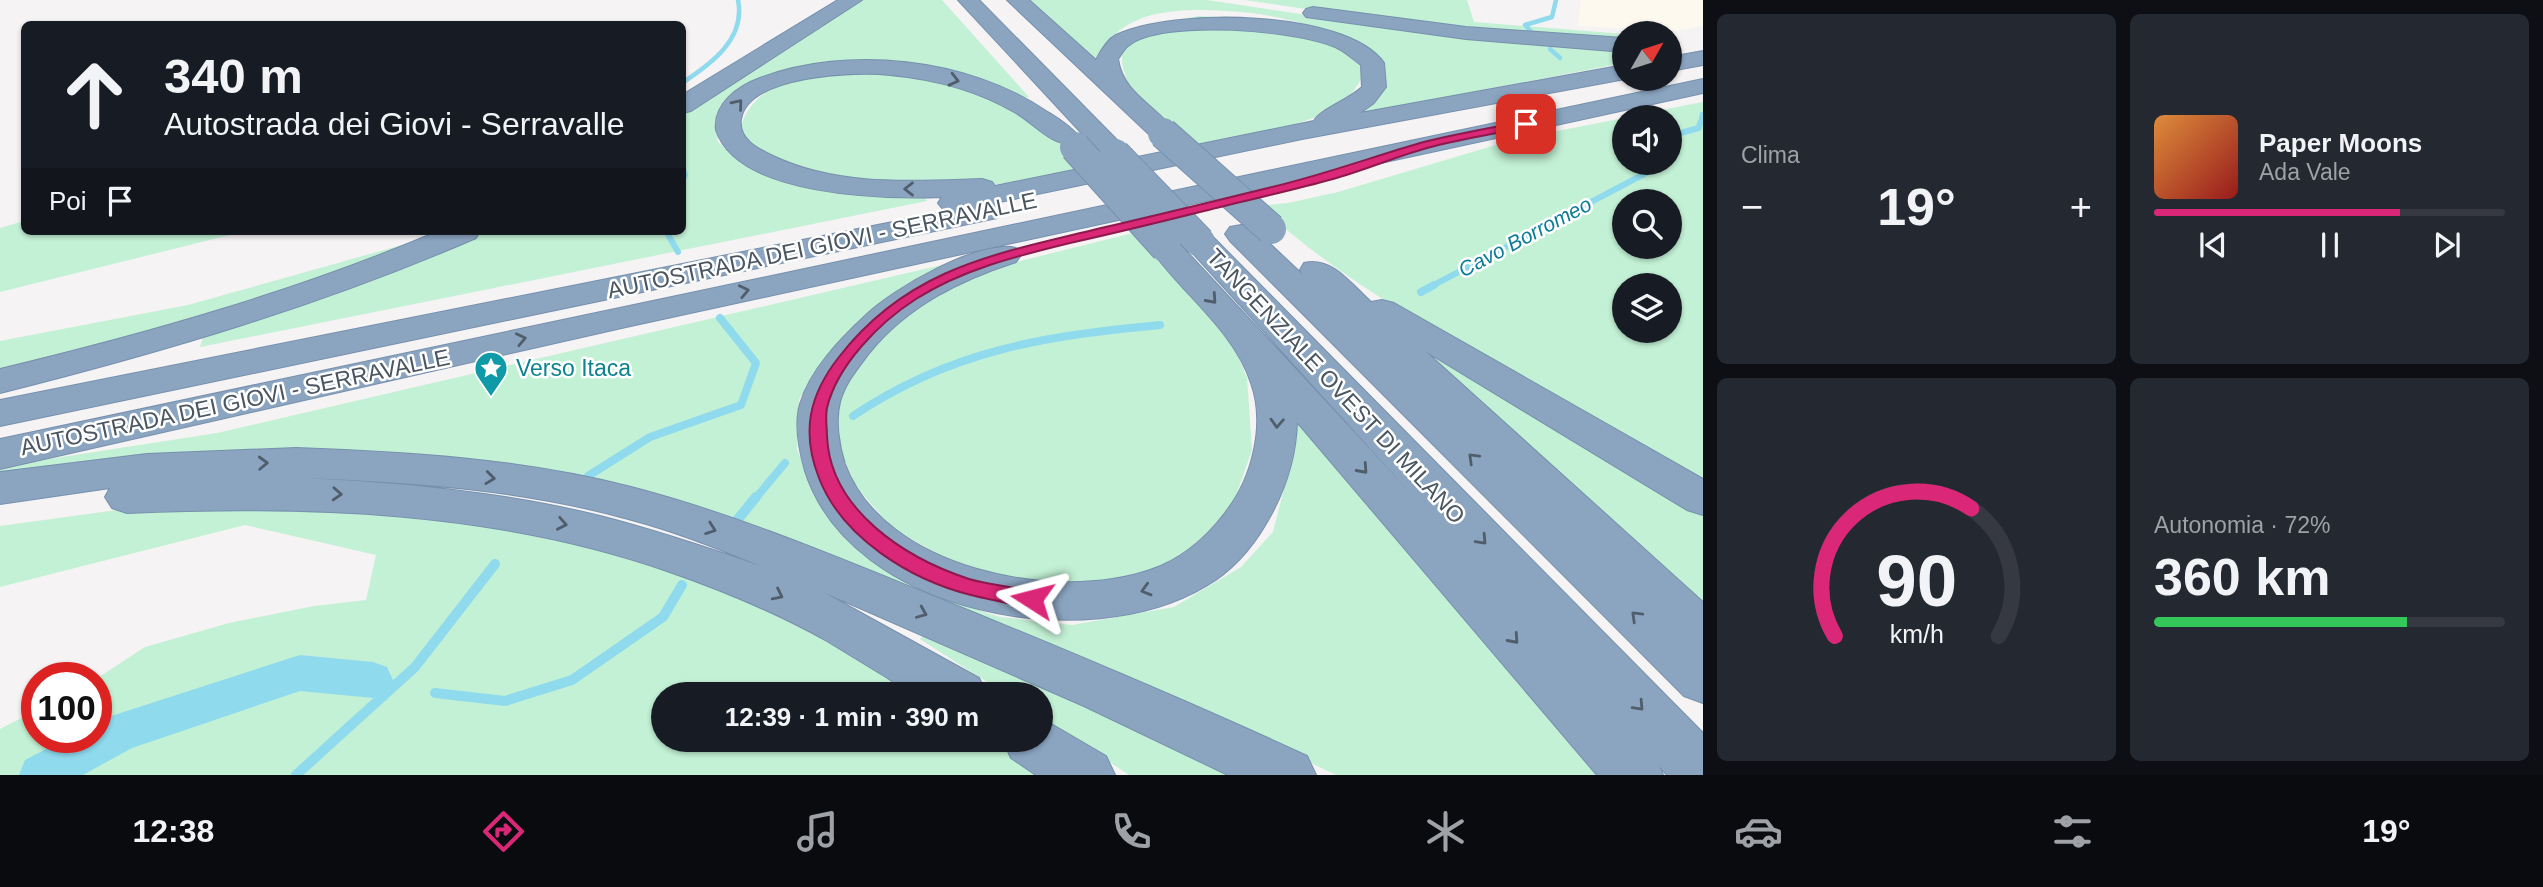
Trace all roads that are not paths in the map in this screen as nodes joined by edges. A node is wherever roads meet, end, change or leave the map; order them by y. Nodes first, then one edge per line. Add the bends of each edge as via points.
1 (852, 0) edge
2 (947, 0) edge
3 (968, 0) edge
4 (998, 0) edge
5 (1017, 0) edge
6 (1248, 4) dead end
7 (1612, 44) edge
8 (1682, 45) edge
9 (1703, 45) edge
10 (1703, 58) edge
11 (1682, 62) edge
12 (1703, 67) edge
13 (1682, 71) edge
14 (1612, 74) edge
15 (1612, 85) edge
16 (1703, 86) edge
17 (1124, 97) junction
18 (686, 104) edge
19 (1302, 131) junction
20 (1150, 136) junction
21 (1071, 142) junction
22 (1424, 146) junction
23 (1027, 188) junction
24 (456, 235) edge
25 (1219, 238) junction
26 (1319, 273) junction
27 (1246, 337) junction
28 (0, 380) edge
29 (0, 411) edge
30 (0, 454) edge
31 (0, 488) edge
32 (1703, 499) edge
33 (0, 511) edge
34 (1703, 633) edge
35 (1703, 680) edge
36 (938, 682) edge
37 (1050, 752) edge
38 (1703, 774) edge
39 (1086, 775) edge
40 (1287, 775) edge
41 (1634, 775) edge

1 - 18 highway
2 - 21 highway
3 - 25 highway, TANGENZIALE OVEST DI MILANO, bridge via 1109,147
4 - 20 highway, TANGENZIALE OVEST DI MILANO
5 - 17 highway
6 - 7 highway via 1466,33
8 - 9 highway
10 - 11 highway
12 - 13 highway
14 - 19 highway
15 - 29 highway, AUTOSTRADA DEI GIOVI - SERRAVALLE
16 - 22 highway, AUTOSTRADA DEI GIOVI - SERRAVALLE
17 - 19 highway via 1109,70 1107,56 1119,38 1140,24 1201,13 1280,20 1352,44 1370,59 1375,74 1374,86 1361,101
17 - 20 highway
19 - 23 highway
20 - 25 highway, TANGENZIALE OVEST DI MILANO
23 -> 21 highway via 894,189 805,177 745,152 734,141 727,122 742,98 776,79 815,70 868,67 912,71 974,86 1017,104
21 - 25 highway, bridge
27 -> 22 highway via 1271,385 1279,417 1264,482 1250,513 1223,548 1194,570 1151,590 1053,602 970,587 931,572 896,553 848,512 819,457 818,411 837,370 882,318 937,282 1006,254 1329,177
30 -> 22 highway, AUTOSTRADA DEI GIOVI - SERRAVALLE
23 - 29 highway via 195,358
24 - 28 highway via 281,303
25 - 26 highway
25 -> 27 highway
35 -> 25 highway, TANGENZIALE OVEST DI MILANO
25 -> 38 highway, TANGENZIALE OVEST DI MILANO
26 - 32 highway
26 - 34 highway
27 -> 41 highway
31 -> 40 highway via 200,465 284,463 388,467 594,494 698,524 802,563 1105,690
33 -> 36 highway via 92,499 294,492 393,498 572,526 665,551 753,583 858,634
37 - 39 highway

